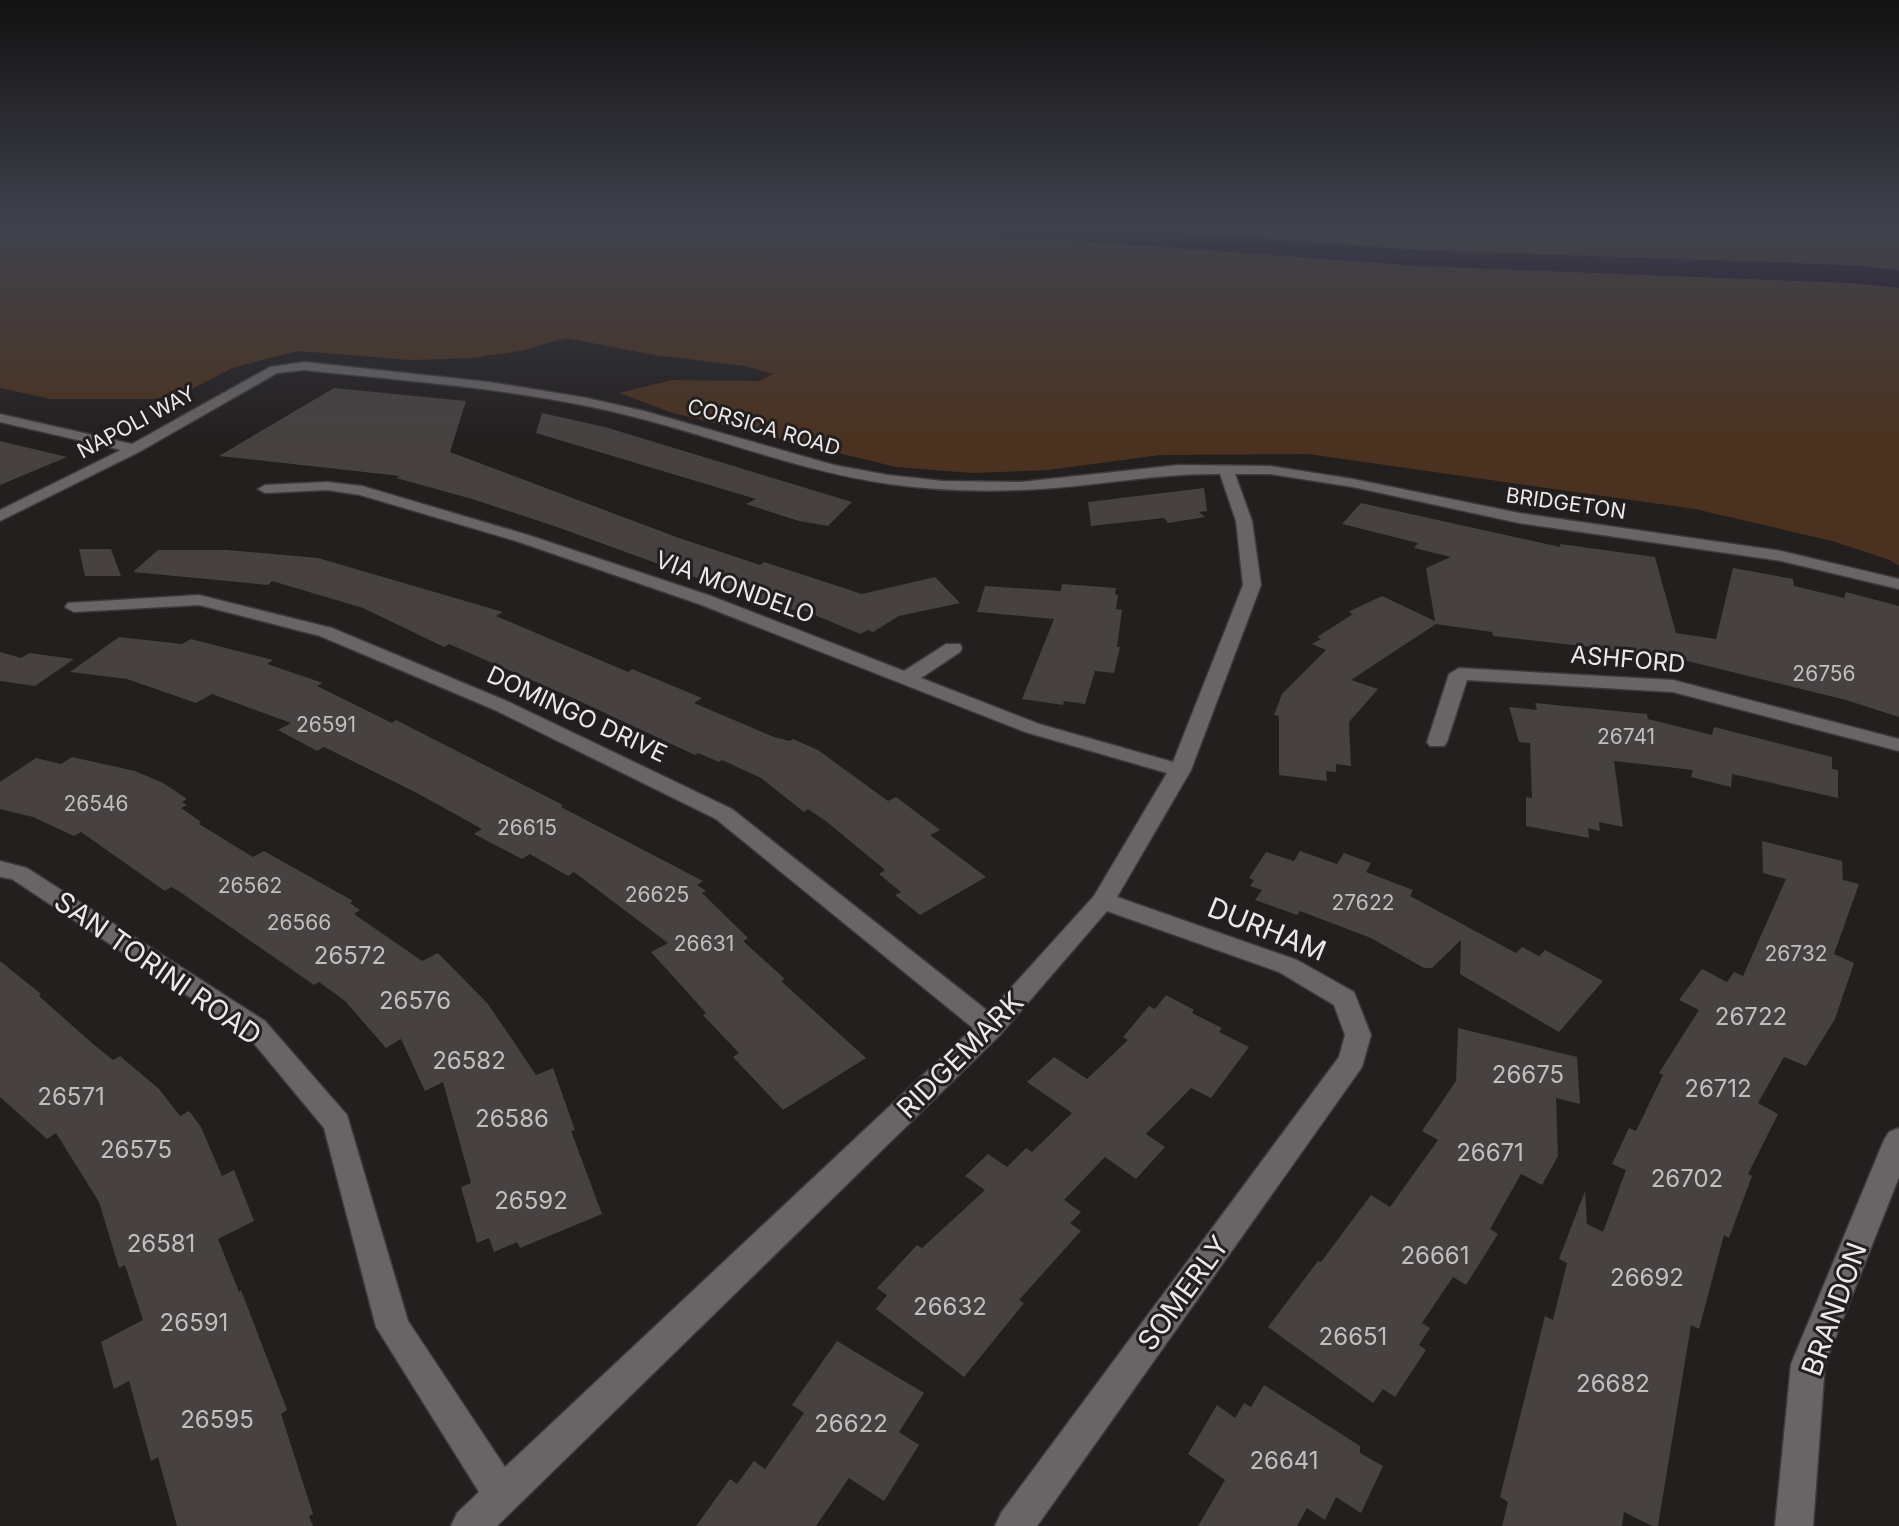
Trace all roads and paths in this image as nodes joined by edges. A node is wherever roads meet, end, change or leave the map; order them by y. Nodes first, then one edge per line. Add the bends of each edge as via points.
1 (293, 366) joint
2 (0, 418) edge
3 (134, 449) junction
4 (1226, 469) junction
5 (265, 489) dead end
6 (0, 516) edge
7 (1899, 584) edge
8 (74, 607) dead end
9 (953, 648) dead end
10 (907, 678) junction
11 (1437, 742) dead end
12 (1899, 745) edge
13 (1180, 770) junction
14 (0, 869) edge
15 (1103, 901) junction
16 (991, 1028) junction
17 (1352, 1060) joint
18 (1899, 1140) edge
19 (502, 1495) junction
20 (470, 1526) edge
21 (1014, 1526) edge
22 (1794, 1526) edge

1 - 3 street, NAPOLI WAY via 274,370
1 - 4 street, CORSICA ROAD via 489,386 587,402 832,470 902,481 1021,486 1179,469
2 - 3 street
3 - 6 street, NAPOLI WAY
4 - 7 street, BRIDGETON via 1270,470 1353,483 1519,518 1781,556
4 - 13 street, RIDGEMARK via 1244,521 1252,585
5 - 10 street, VIA MONDELO via 327,486 389,498 705,600
8 - 16 street, DOMINGO DRIVE via 199,600 326,632 502,706 724,814
9 - 10 street
10 - 13 street, VIA MONDELO via 1032,727
11 - 12 street, ASHFORD via 1459,674 1673,686
13 - 15 street, RIDGEMARK
14 - 19 street, SAN TORINI ROAD via 19,873 256,1028 337,1123 393,1326
15 - 16 street, RIDGEMARK
15 - 17 street, DURHAM via 1288,965 1345,999 1358,1035
16 - 19 street, RIDGEMARK
17 - 21 street, SOMERLY
18 - 22 street, BRANDON via 1808,1364
19 - 20 street, RIDGEMARK

